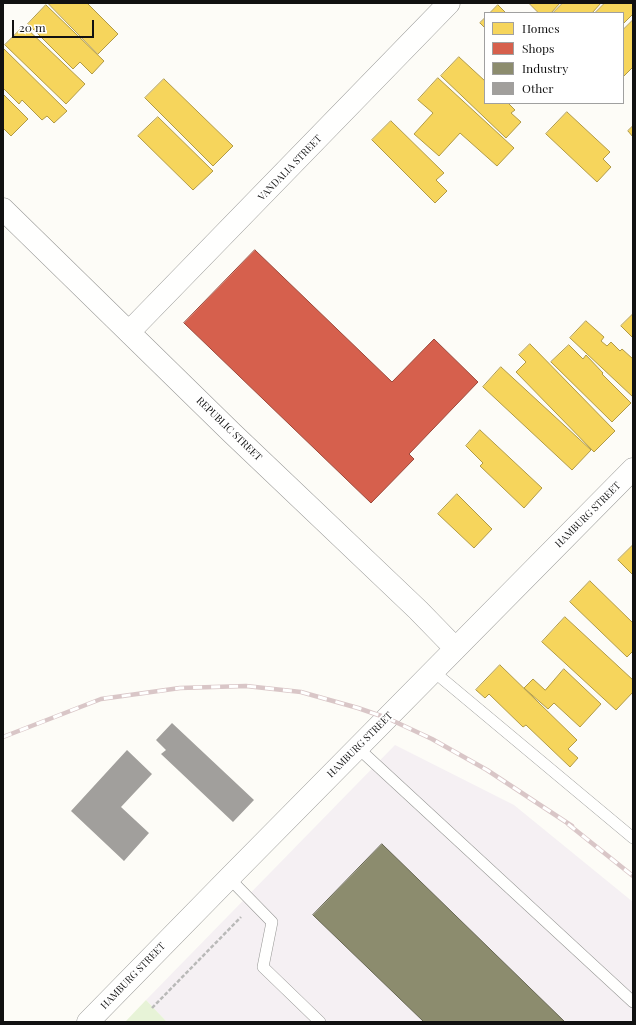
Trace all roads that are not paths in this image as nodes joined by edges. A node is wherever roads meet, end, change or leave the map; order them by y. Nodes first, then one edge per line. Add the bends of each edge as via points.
1 (450, 3) edge
2 (3, 209) edge
3 (129, 332) junction
4 (633, 469) edge
5 (455, 648) junction
6 (433, 671) junction
7 (358, 748) junction
8 (633, 838) edge
9 (228, 878) junction
10 (633, 1002) edge
11 (88, 1022) edge
12 (320, 1022) edge

1 - 3 street, VANDALIA STREET
2 - 3 street, REPUBLIC STREET
3 - 5 street, REPUBLIC STREET
4 - 5 street, HAMBURG STREET
5 - 6 street, HAMBURG STREET
6 - 7 street, HAMBURG STREET
6 - 8 lane
7 - 9 street, HAMBURG STREET
7 - 10 lane
9 - 11 street, HAMBURG STREET
9 - 12 lane via 272,922 263,967

